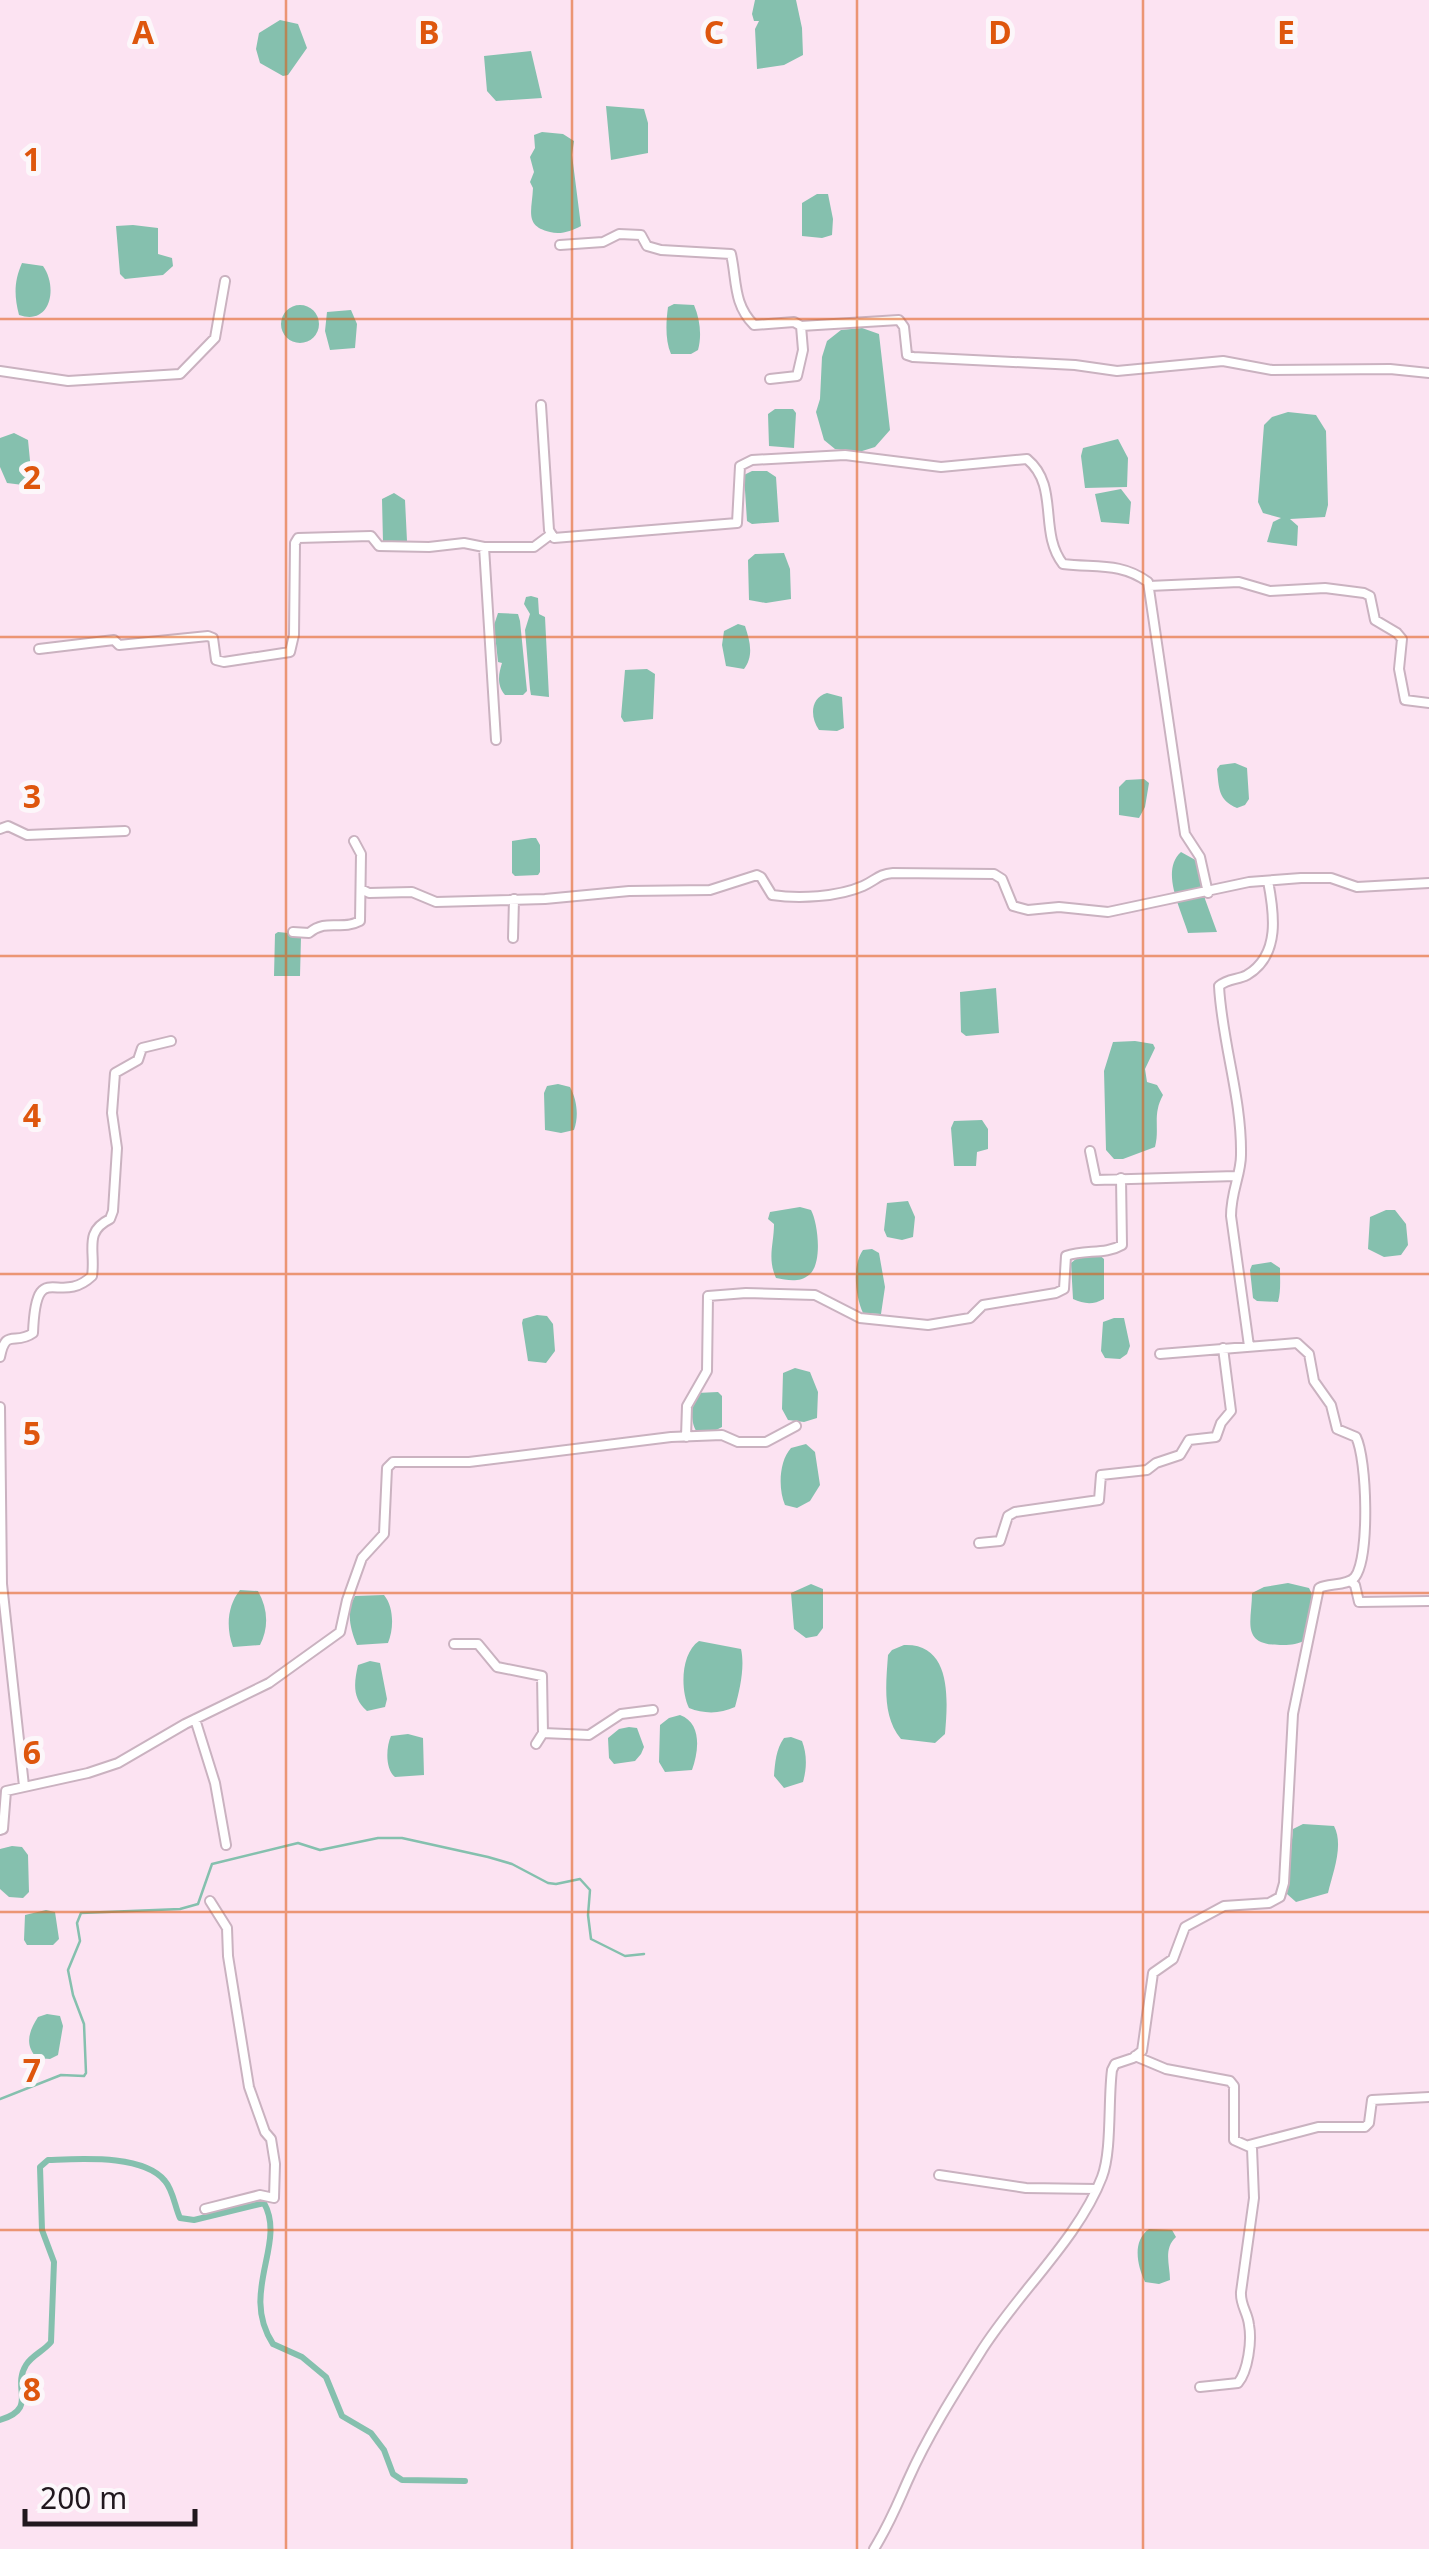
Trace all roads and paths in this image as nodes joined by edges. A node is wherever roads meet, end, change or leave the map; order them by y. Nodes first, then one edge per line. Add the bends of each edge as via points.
1 (560, 245) dead end
2 (225, 281) dead end
3 (801, 326) junction
4 (0, 372) edge
5 (1429, 373) edge
6 (770, 379) dead end
7 (541, 404) dead end
8 (550, 535) junction
9 (484, 547) junction
10 (1149, 586) junction
11 (38, 648) dead end
12 (1429, 703) edge
13 (496, 740) dead end
14 (0, 829) edge
15 (125, 831) dead end
16 (354, 841) dead end
17 (1268, 880) junction
18 (1429, 883) edge
19 (361, 890) junction
20 (1208, 893) junction
21 (514, 899) junction
22 (293, 932) dead end
23 (513, 938) dead end
24 (171, 1042) dead end
25 (1090, 1150) dead end
26 (1236, 1176) junction
27 (1121, 1178) junction
28 (1248, 1346) junction
29 (1222, 1348) junction
30 (0, 1353) edge
31 (1160, 1354) dead end
32 (0, 1407) edge
33 (796, 1426) dead end
34 (686, 1436) junction
35 (979, 1543) dead end
36 (1350, 1580) junction
37 (1429, 1601) edge
38 (454, 1644) dead end
39 (652, 1710) dead end
40 (194, 1720) junction
41 (544, 1734) junction
42 (536, 1744) dead end
43 (24, 1786) junction
44 (0, 1830) edge
45 (226, 1845) dead end
46 (210, 1901) dead end
47 (1135, 2056) junction
48 (1429, 2096) edge
49 (1250, 2145) junction
50 (939, 2174) dead end
51 (1096, 2189) junction
52 (204, 2210) dead end
53 (1200, 2387) dead end
54 (874, 2549) edge

1 - 3 street via 630,234 661,250 731,254 742,314 754,325
2 - 4 street via 215,338 180,374 68,381
3 - 5 street via 899,320 913,358 1117,372 1224,361 1272,370
3 - 6 street via 796,376
7 - 8 street
8 - 9 street via 534,547
8 - 10 street via 737,523 740,466 752,460 845,454 941,467 1027,459 1045,486 1048,532 1063,564 1132,570
9 - 11 street via 378,546 371,536 298,538 290,652 224,662 216,660 208,636
9 - 13 street
10 - 12 street via 1225,582 1270,591 1364,592 1375,620 1402,639 1405,700
10 - 20 street via 1185,834 1200,857
14 - 15 street via 27,835
16 - 19 street
17 - 18 street via 1331,878 1366,887
17 - 20 street
17 - 26 street via 1273,940 1246,975 1219,986 1242,1154
19 - 21 street via 412,892 436,902
19 - 22 street via 356,923
20 - 21 street via 1108,912 1023,910 1013,906 994,874 918,872 882,874 847,891 820,894 774,896 757,875 710,890
21 - 23 street
24 - 30 street via 142,1048 138,1060 116,1073 113,1211 92,1234 92,1276 38,1293 33,1333 7,1338
25 - 27 street via 1096,1180
26 - 27 street
26 - 28 street via 1231,1216
27 - 34 street via 1122,1245 1066,1256 1064,1289 1056,1293 984,1305 970,1318 928,1325 860,1318 815,1294 708,1296 707,1371 687,1406
28 - 29 street
28 - 36 street via 1304,1347 1337,1429 1359,1442 1365,1526 1358,1570
29 - 31 street
29 - 35 street via 1231,1411 1216,1437 1189,1440 1180,1455 1146,1470 1102,1475 1099,1500 1015,1512 1000,1541
32 - 43 street via 2,1584
33 - 34 street via 766,1442
34 - 40 street via 469,1462 393,1462 387,1468 384,1534 362,1558 340,1632 269,1683
36 - 37 street via 1360,1602
36 - 47 street via 1323,1585 1316,1595 1293,1714 1280,1897 1224,1906 1185,1927 1173,1959 1152,1973 1145,2042
38 - 41 street via 478,1644 497,1666 542,1676
39 - 41 street via 621,1714 589,1734
40 - 43 street via 118,1763
40 - 45 street
41 - 42 street
43 - 44 street via 6,1791
46 - 52 street via 227,1928 250,2087 271,2139 275,2180 274,2198 260,2195
47 - 49 street via 1230,2081 1234,2140
47 - 51 street via 1112,2070 1106,2164
48 - 49 street via 1372,2100 1366,2127 1318,2127
49 - 53 street via 1254,2198 1240,2302 1250,2325 1244,2375 1238,2383
50 - 51 street via 1026,2188
51 - 54 street via 980,2353

